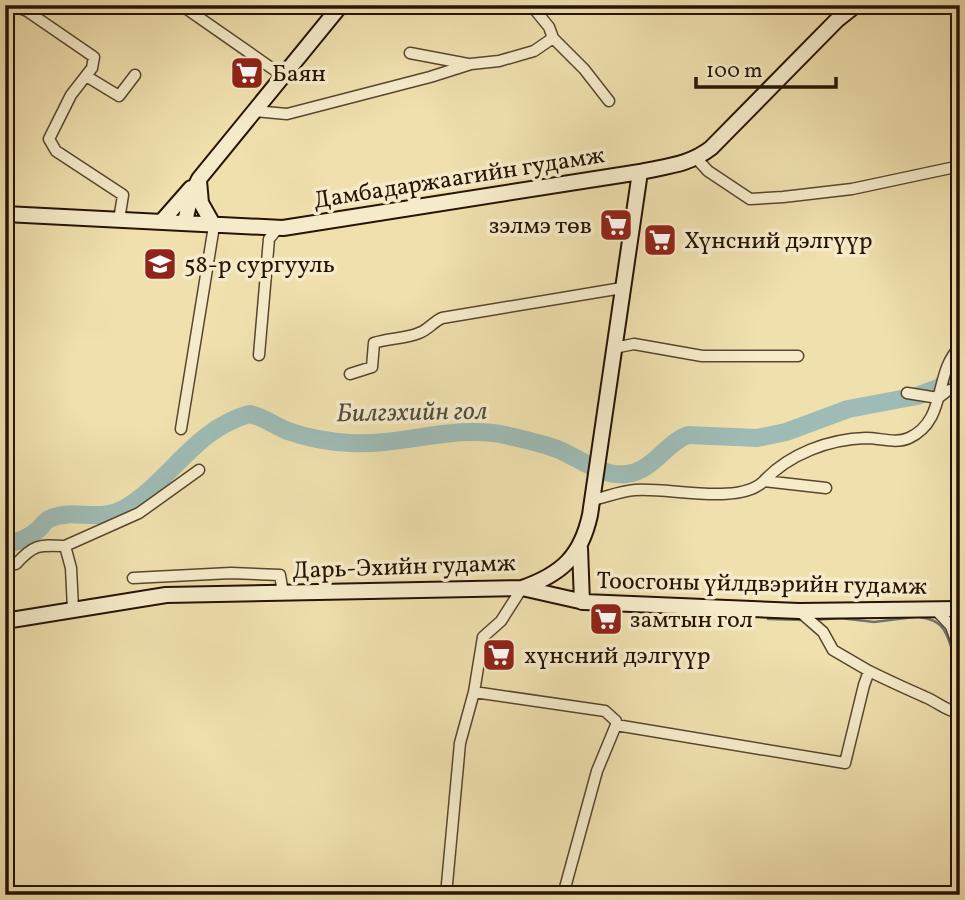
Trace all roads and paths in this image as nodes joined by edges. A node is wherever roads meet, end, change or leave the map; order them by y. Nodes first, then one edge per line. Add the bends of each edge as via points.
1 (13, 5) edge
2 (181, 5) edge
3 (341, 5) edge
4 (531, 5) edge
5 (856, 5) edge
6 (554, 38) junction
7 (410, 53) dead end
8 (471, 64) junction
9 (135, 75) dead end
10 (86, 76) junction
11 (283, 76) junction
12 (609, 100) dead end
13 (254, 111) junction
14 (697, 159) junction
15 (960, 166) edge
16 (640, 172) junction
17 (199, 179) junction
18 (5, 214) edge
19 (119, 220) junction
20 (162, 221) junction
21 (185, 222) junction
22 (214, 226) junction
23 (278, 228) junction
24 (622, 288) junction
25 (960, 347) edge
26 (614, 348) junction
27 (259, 355) dead end
28 (798, 356) dead end
29 (350, 374) dead end
30 (960, 387) edge
31 (907, 393) dead end
32 (939, 395) junction
33 (181, 429) dead end
34 (199, 470) dead end
35 (764, 481) junction
36 (826, 488) dead end
37 (593, 500) junction
38 (65, 546) junction
39 (580, 548) junction
40 (5, 563) edge
41 (133, 578) dead end
42 (522, 588) junction
43 (283, 593) junction
44 (582, 601) junction
45 (74, 609) junction
46 (935, 609) junction
47 (960, 610) edge
48 (799, 611) junction
49 (5, 621) edge
50 (960, 652) edge
51 (869, 671) junction
52 (474, 692) junction
53 (960, 713) edge
54 (616, 726) junction
55 (446, 895) edge
56 (563, 895) edge

1 - 10 street via 94,57
2 - 11 street
3 - 11 main road
4 - 6 street
5 - 14 main road, Дамбадаржаагийн гудамж
6 - 8 street via 534,51
6 - 12 street
7 - 8 street
8 - 13 street via 287,114
9 - 10 street via 119,96
10 - 19 street via 49,139 56,151 123,195
11 - 13 main road
13 - 17 main road
14 - 15 street via 750,199 852,189
14 - 16 main road, Дамбадаржаагийн гудамж
16 - 23 main road, Дамбадаржаагийн гудамж
16 - 24 main road, Дарь-Эхийн гудамж
17 - 20 main road
17 - 21 main road
17 - 22 main road via 201,203
18 - 19 main road, Дамбадаржаагийн гудамж
19 - 20 main road, Дамбадаржаагийн гудамж
20 - 21 main road, Дамбадаржаагийн гудамж
21 - 22 main road, Дамбадаржаагийн гудамж
22 - 23 main road, Дамбадаржаагийн гудамж
22 - 33 street
23 - 27 street via 269,239
24 - 26 main road, Дарь-Эхийн гудамж
24 - 29 street via 442,318 417,334 374,343 372,367
25 - 32 street via 947,365
26 - 28 street via 634,344 702,356
26 - 37 main road, Дарь-Эхийн гудамж
30 - 32 street
31 - 32 street
32 - 35 street via 937,409 926,425 908,439 865,438 807,450
34 - 38 street via 139,513
35 - 36 street
35 - 37 street via 758,488 737,492 635,490
37 - 39 main road, Дарь-Эхийн гудамж
38 - 40 street via 35,547 16,564
38 - 45 street
39 - 42 main road, Дарь-Эхийн гудамж via 556,572
39 - 44 main road
41 - 43 street via 280,575
42 - 43 main road, Дарь-Эхийн гудамж
42 - 44 main road, Тоосгоны үйлдвэрийн гудамж
42 - 52 street via 501,621 483,637
43 - 45 main road, Дарь-Эхийн гудамж via 166,596
44 - 48 main road, Тоосгоны үйлдвэрийн гудамж
45 - 49 main road, Дарь-Эхийн гудамж
46 - 47 main road, Тоосгоны үйлдвэрийн гудамж
46 - 48 main road, Тоосгоны үйлдвэрийн гудамж
46 - 50 street via 951,626
48 - 51 street via 823,632 833,650
51 - 53 street
51 - 54 street via 845,763
52 - 54 street via 605,711
52 - 55 street via 460,743
54 - 56 street via 597,771

